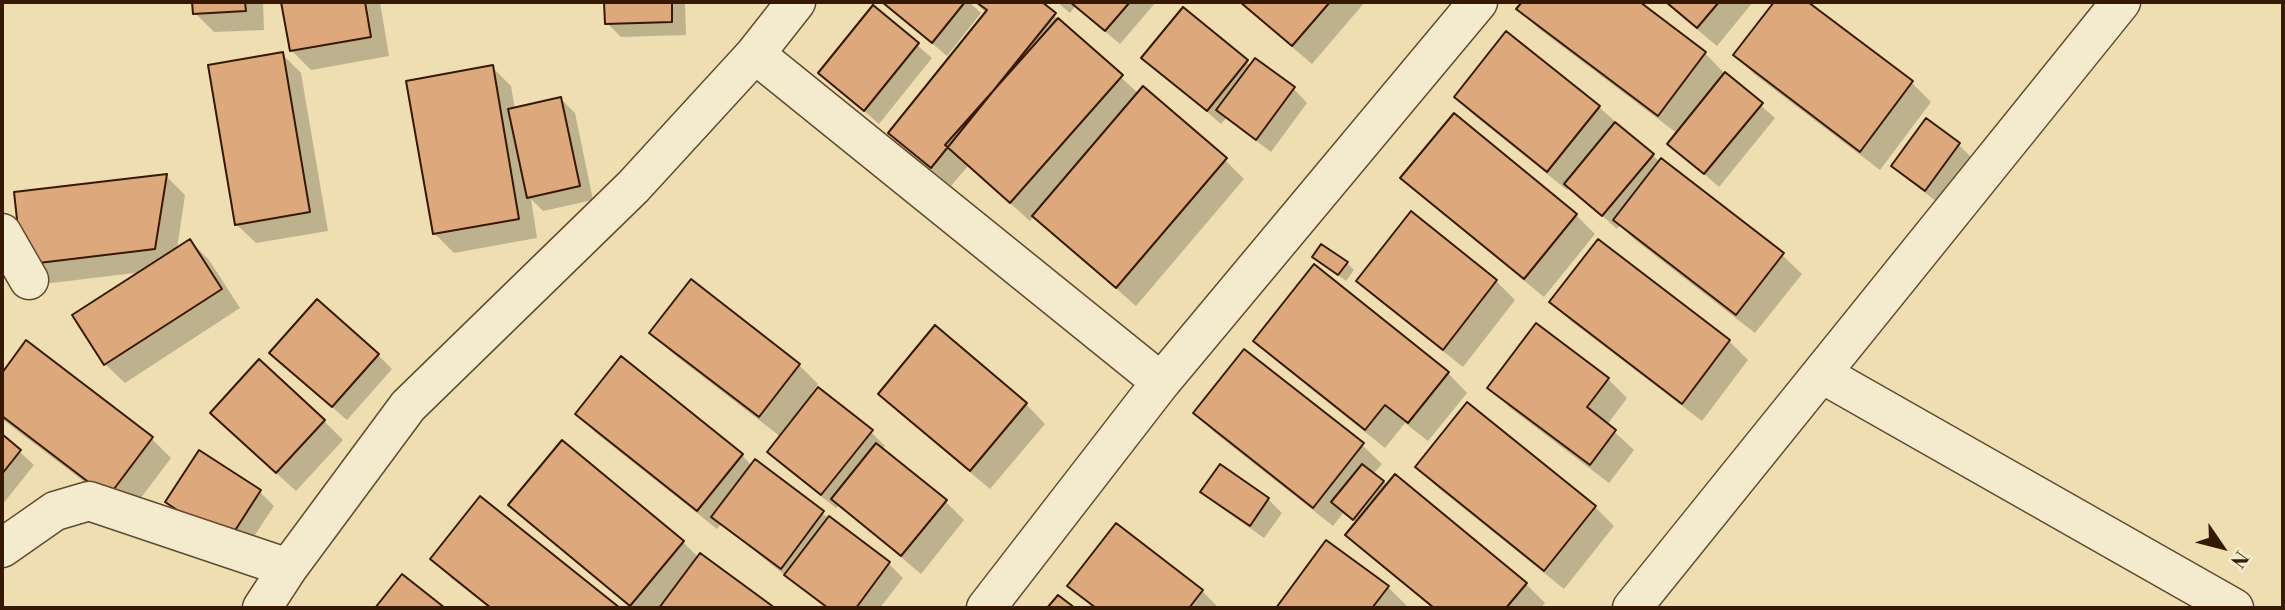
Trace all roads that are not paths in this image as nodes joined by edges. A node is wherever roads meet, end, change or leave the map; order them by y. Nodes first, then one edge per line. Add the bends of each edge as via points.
1 (796, 2) edge
2 (1478, 2) edge
3 (2121, 2) edge
4 (755, 54) junction
5 (2, 233) edge
6 (29, 280) dead end
7 (1822, 374) junction
8 (1161, 382) junction
9 (2, 548) edge
10 (288, 568) junction
11 (2227, 607) edge
12 (262, 608) edge
13 (986, 608) edge
14 (1632, 608) edge

1 - 4 street
2 - 8 street
3 - 7 street
4 - 8 street
4 - 10 street via 633,187 408,406
5 - 6 street
7 - 11 street
7 - 14 street
8 - 13 street
9 - 10 street via 55,511 89,501
10 - 12 street

